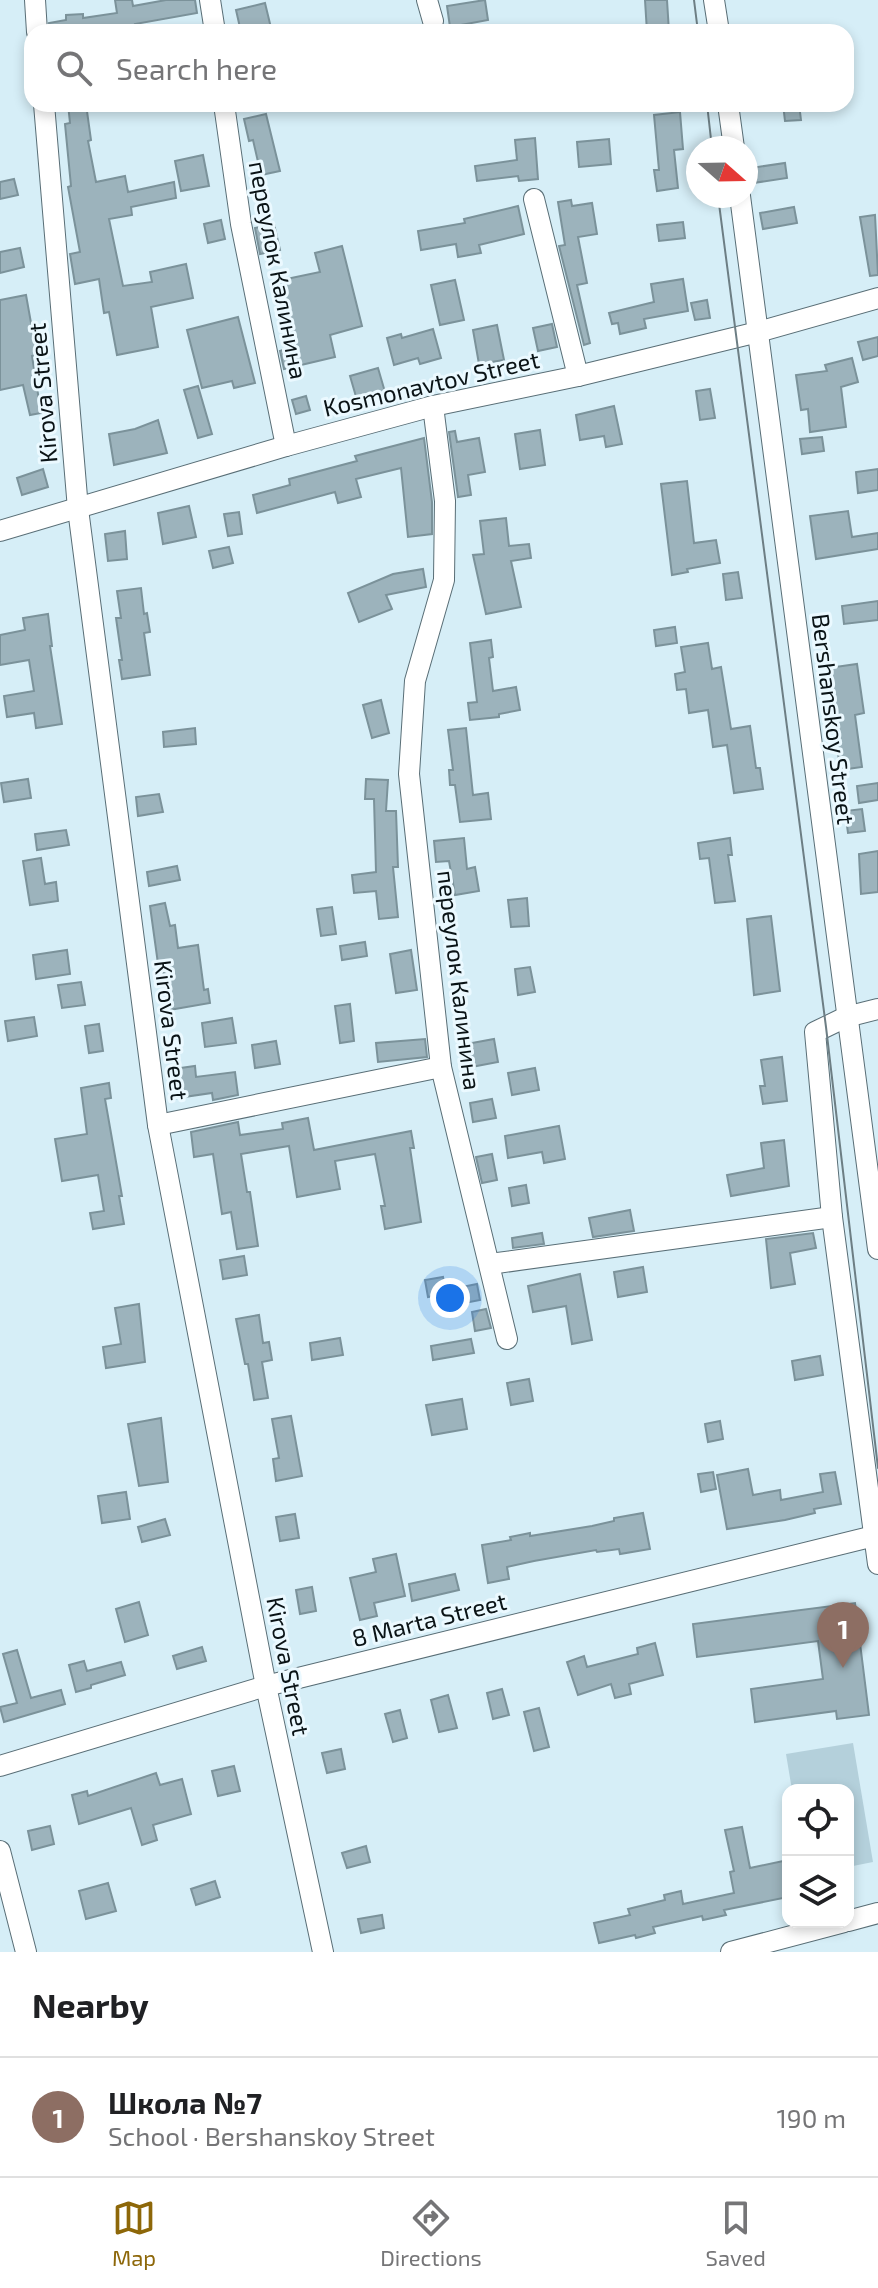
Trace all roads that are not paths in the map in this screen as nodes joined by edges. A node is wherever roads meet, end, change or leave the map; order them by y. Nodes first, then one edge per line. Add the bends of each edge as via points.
1 (35, 0) edge
2 (210, 0) edge
3 (427, 0) edge
4 (714, 0) edge
5 (433, 21) dead end
6 (36, 24) edge
7 (214, 24) edge
8 (718, 24) edge
9 (45, 112) edge
10 (225, 112) edge
11 (729, 112) edge
12 (732, 136) edge
13 (534, 199) dead end
14 (742, 208) edge
15 (878, 298) edge
16 (758, 332) junction
17 (578, 376) junction
18 (433, 406) junction
19 (286, 446) junction
20 (78, 509) junction
21 (0, 531) edge
22 (878, 1009) edge
23 (846, 1017) junction
24 (441, 1067) junction
25 (158, 1125) junction
26 (832, 1217) junction
27 (878, 1249) edge
28 (490, 1264) junction
29 (507, 1339) dead end
30 (873, 1497) edge
31 (874, 1536) junction
32 (878, 1564) edge
33 (266, 1686) junction
34 (0, 1766) edge
35 (0, 1851) edge
36 (878, 1913) edge
37 (854, 1920) edge
38 (823, 1928) edge
39 (26, 1952) edge
40 (323, 1952) edge
41 (731, 1952) edge

1 - 6 street
2 - 7 street
3 - 5 street
4 - 8 street
9 - 20 street, Kirova Street
10 - 19 street, переулок Калинина via 241,224
11 - 12 street
13 - 17 street
14 - 16 street, Bershanskoy Street
15 - 16 street, Kosmonavtov Street
16 - 17 street, Kosmonavtov Street
16 - 23 street, Bershanskoy Street
17 - 18 street, Kosmonavtov Street
18 - 19 street, Kosmonavtov Street
18 - 24 street, переулок Калинина via 445,501 444,580 415,681 409,774
19 - 20 street, Kosmonavtov Street
20 - 21 street, Kosmonavtov Street
20 - 25 street, Kirova Street
22 - 23 street
23 - 26 street via 815,1032
23 - 27 street, Bershanskoy Street
24 - 25 street
24 - 28 street, переулок Калинина
25 - 33 street, Kirova Street
26 - 28 street
26 - 30 street
28 - 29 street, переулок Калинина
30 - 31 street
31 - 32 street
31 - 33 street, 8 Marta Street
33 - 34 street, 8 Marta Street
33 - 40 street, Kirova Street
35 - 39 street
36 - 37 street
38 - 41 street

